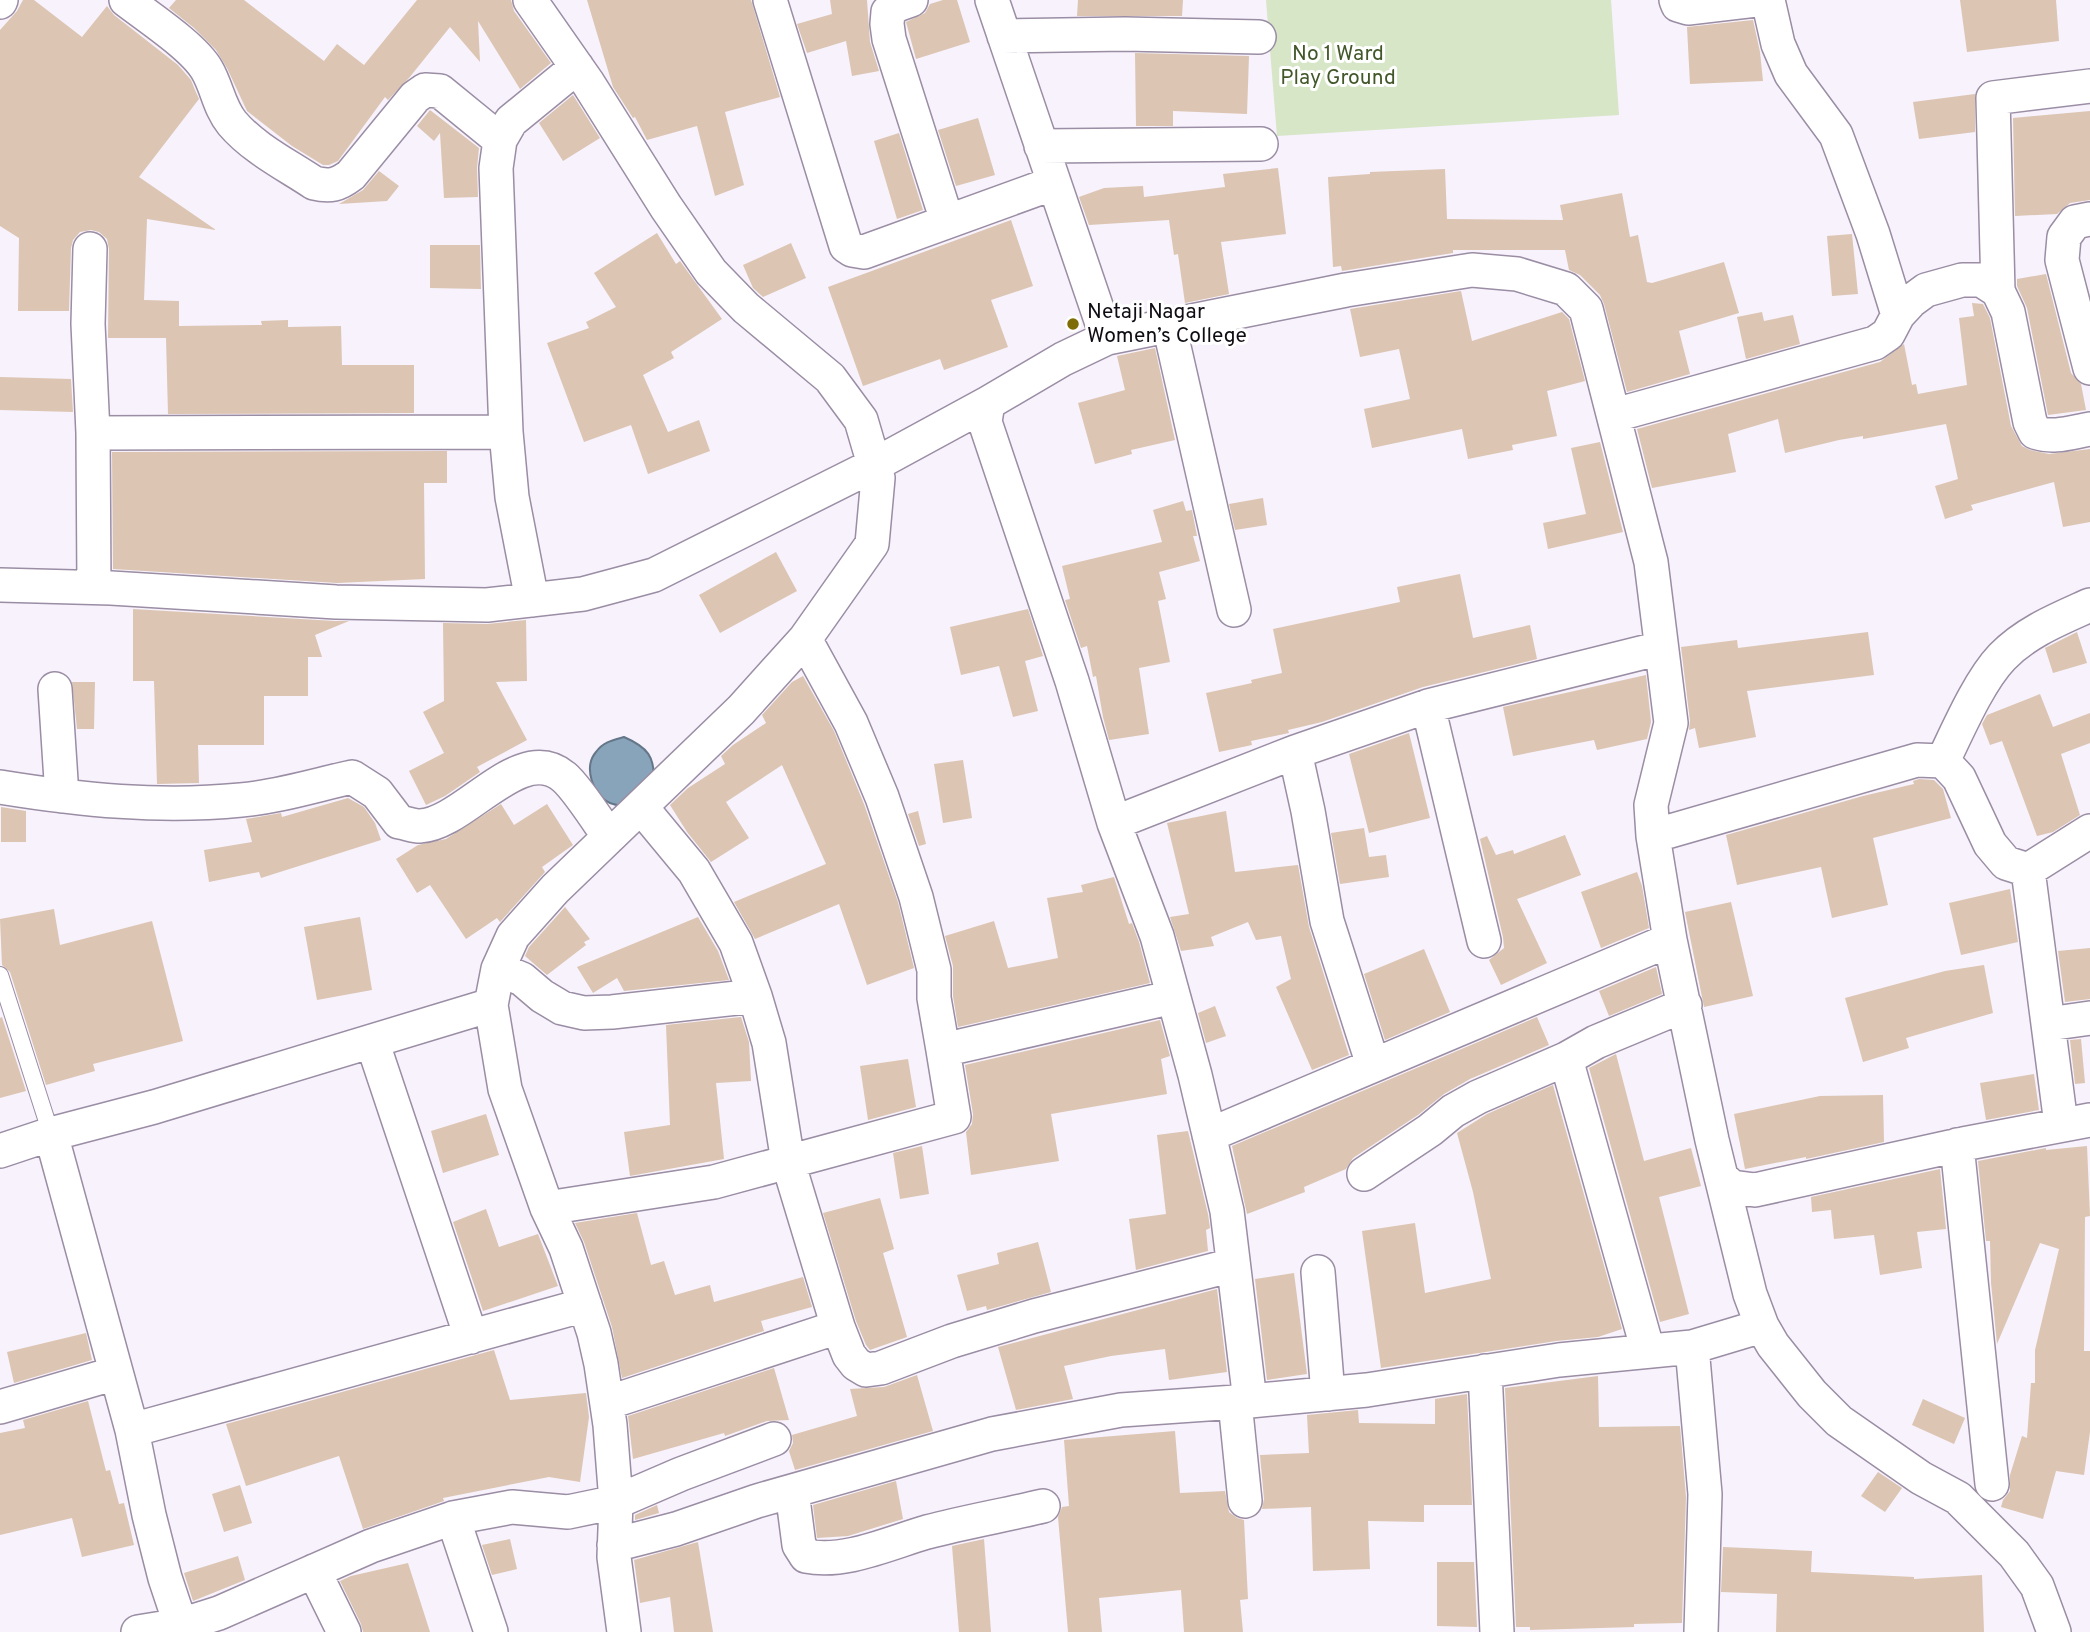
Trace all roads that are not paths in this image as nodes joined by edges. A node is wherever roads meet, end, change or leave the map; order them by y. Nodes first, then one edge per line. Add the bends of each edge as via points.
1 (126, 0) edge
2 (531, 0) edge
3 (770, 0) edge
4 (911, 0) edge
5 (992, 0) edge
6 (1676, 0) edge
7 (1756, 0) edge
8 (1768, 0) edge
9 (1004, 36) junction
10 (1258, 37) dead end
11 (577, 67) junction
12 (2090, 86) edge
13 (500, 140) junction
14 (1261, 144) dead end
15 (1041, 146) junction
16 (1054, 183) junction
17 (2090, 219) edge
18 (947, 222) junction
19 (90, 249) dead end
20 (1998, 291) junction
21 (1898, 315) junction
22 (1169, 325) junction
23 (1107, 338) junction
24 (2090, 368) edge
25 (988, 403) junction
26 (1615, 415) junction
27 (2090, 429) edge
28 (506, 432) junction
29 (93, 433) junction
30 (874, 465) junction
31 (0, 585) edge
32 (94, 587) junction
33 (532, 600) junction
34 (2090, 605) edge
35 (1234, 610) dead end
36 (805, 639) junction
37 (1661, 648) junction
38 (55, 689) dead end
39 (1428, 706) junction
40 (1295, 752) junction
41 (1943, 761) junction
42 (0, 788) edge
43 (62, 796) junction
44 (641, 807) junction
45 (1114, 823) junction
46 (2090, 831) edge
47 (1653, 836) junction
48 (609, 837) junction
49 (2028, 870) junction
50 (1670, 940) junction
51 (1484, 941) dead end
52 (498, 969) junction
53 (0, 975) edge
54 (755, 996) junction
55 (1173, 998) junction
56 (491, 1005) junction
57 (1685, 1005) junction
58 (2090, 1018) edge
59 (2048, 1024) junction
60 (372, 1041) junction
61 (943, 1049) junction
62 (1566, 1059) junction
63 (1373, 1065) junction
64 (2075, 1122) edge
65 (51, 1134) junction
66 (1209, 1135) junction
67 (1957, 1145) junction
68 (0, 1151) edge
69 (788, 1161) junction
70 (1364, 1174) dead end
71 (1721, 1177) junction
72 (547, 1208) junction
73 (1233, 1265) junction
74 (1318, 1272) dead end
75 (585, 1305) junction
76 (1762, 1326) junction
77 (838, 1327) junction
78 (471, 1337) junction
79 (1692, 1347) junction
80 (1648, 1351) junction
81 (1485, 1371) junction
82 (116, 1373) junction
83 (1328, 1394) junction
84 (1243, 1402) junction
85 (607, 1403) junction
86 (0, 1407) edge
87 (132, 1430) junction
88 (774, 1439) dead end
89 (1992, 1484) dead end
90 (792, 1491) junction
91 (1245, 1501) dead end
92 (616, 1502) junction
93 (1043, 1506) dead end
94 (453, 1518) junction
95 (614, 1545) junction
96 (314, 1571) junction
97 (182, 1629) edge
98 (138, 1632) edge
99 (344, 1632) edge
100 (491, 1632) edge
101 (624, 1632) edge
102 (1497, 1632) edge
103 (1701, 1632) edge
104 (2053, 1632) edge

1 - 13 street via 194,54 207,69 226,114 246,137 314,183 339,184 351,175 425,90 440,91
2 - 11 street
3 - 18 street via 846,246 864,252
4 - 18 street via 888,12 889,39
5 - 9 street
6 - 7 street via 1688,8
8 - 21 street via 1778,44 1791,74 1836,135 1874,234
9 - 10 street
9 - 15 street
11 - 13 street via 511,121
11 - 30 street via 712,272 746,308 830,378 860,420
12 - 20 street via 1993,99
13 - 28 street via 496,168
14 - 15 street
15 - 16 street
16 - 18 street
16 - 23 street
17 - 24 street via 2075,222 2064,237 2062,260
19 - 29 street
20 - 21 street via 1981,280 1962,280 1926,290
20 - 27 street via 2008,312 2035,432 2045,436
21 - 26 street via 1888,334 1875,343
22 - 23 street
22 - 26 street via 1472,270 1517,274 1566,289 1586,309
22 - 35 street
23 - 25 street
25 - 30 street
25 - 45 street via 985,422 1065,658
26 - 37 street via 1651,562
28 - 29 street
28 - 33 street via 512,497
29 - 32 street
30 - 33 street via 654,575 583,594
30 - 36 street via 878,478 872,544
31 - 32 street
32 - 33 street via 335,602 487,605
34 - 41 street via 2043,626 2001,657
36 - 44 street via 741,710
36 - 61 street via 851,723 916,897 934,970
37 - 39 street
37 - 47 street via 1671,723 1651,805
38 - 43 street
39 - 40 street
39 - 51 street
40 - 45 street
40 - 63 street via 1327,921
41 - 47 street via 1917,760
41 - 49 street via 1959,778 1990,844 2006,863
42 - 43 street
43 - 48 street via 152,805 244,800 352,777 377,793 399,822 422,826 449,815 519,771 546,767 564,777
44 - 48 street
44 - 54 street via 694,871 736,943
45 - 55 street via 1157,936
46 - 49 street
47 - 50 street
48 - 52 street via 513,936
49 - 59 street
50 - 57 street
50 - 63 street
52 - 54 street via 522,979 562,1008 584,1013
52 - 56 street
53 - 65 lane
54 - 69 street via 768,1043
55 - 61 street
55 - 66 street
56 - 60 street
56 - 72 street via 505,1089
57 - 62 street
57 - 71 street
58 - 59 street
59 - 64 street
60 - 65 street
60 - 78 street
61 - 69 street via 954,1117
62 - 70 street via 1453,1111
62 - 80 street
63 - 66 street
64 - 67 street
65 - 68 street
65 - 82 street
66 - 73 street via 1227,1211
67 - 71 street via 1755,1190 1732,1186
67 - 89 street
69 - 72 street via 714,1182
69 - 77 street
71 - 76 street
72 - 75 street
73 - 77 street via 1034,1316 881,1368 866,1370 856,1364
73 - 84 street
74 - 83 street
75 - 78 street
75 - 85 street
76 - 79 street
76 - 104 street via 1812,1394 1839,1420 1921,1478 1958,1498 2014,1554 2036,1586
77 - 85 street
78 - 87 street
79 - 80 street
79 - 103 street via 1705,1494
80 - 81 street
81 - 83 street
81 - 102 street
82 - 86 street
82 - 87 street
83 - 84 street
84 - 90 street via 1121,1410 992,1434
84 - 91 street
85 - 92 street
87 - 97 street via 149,1515
88 - 92 street
90 - 93 street via 799,1545 806,1556 821,1559
90 - 95 street
92 - 94 street via 568,1511 512,1507
92 - 95 street
94 - 96 street
94 - 100 street
95 - 101 street
96 - 97 street
96 - 99 street
97 - 98 street

